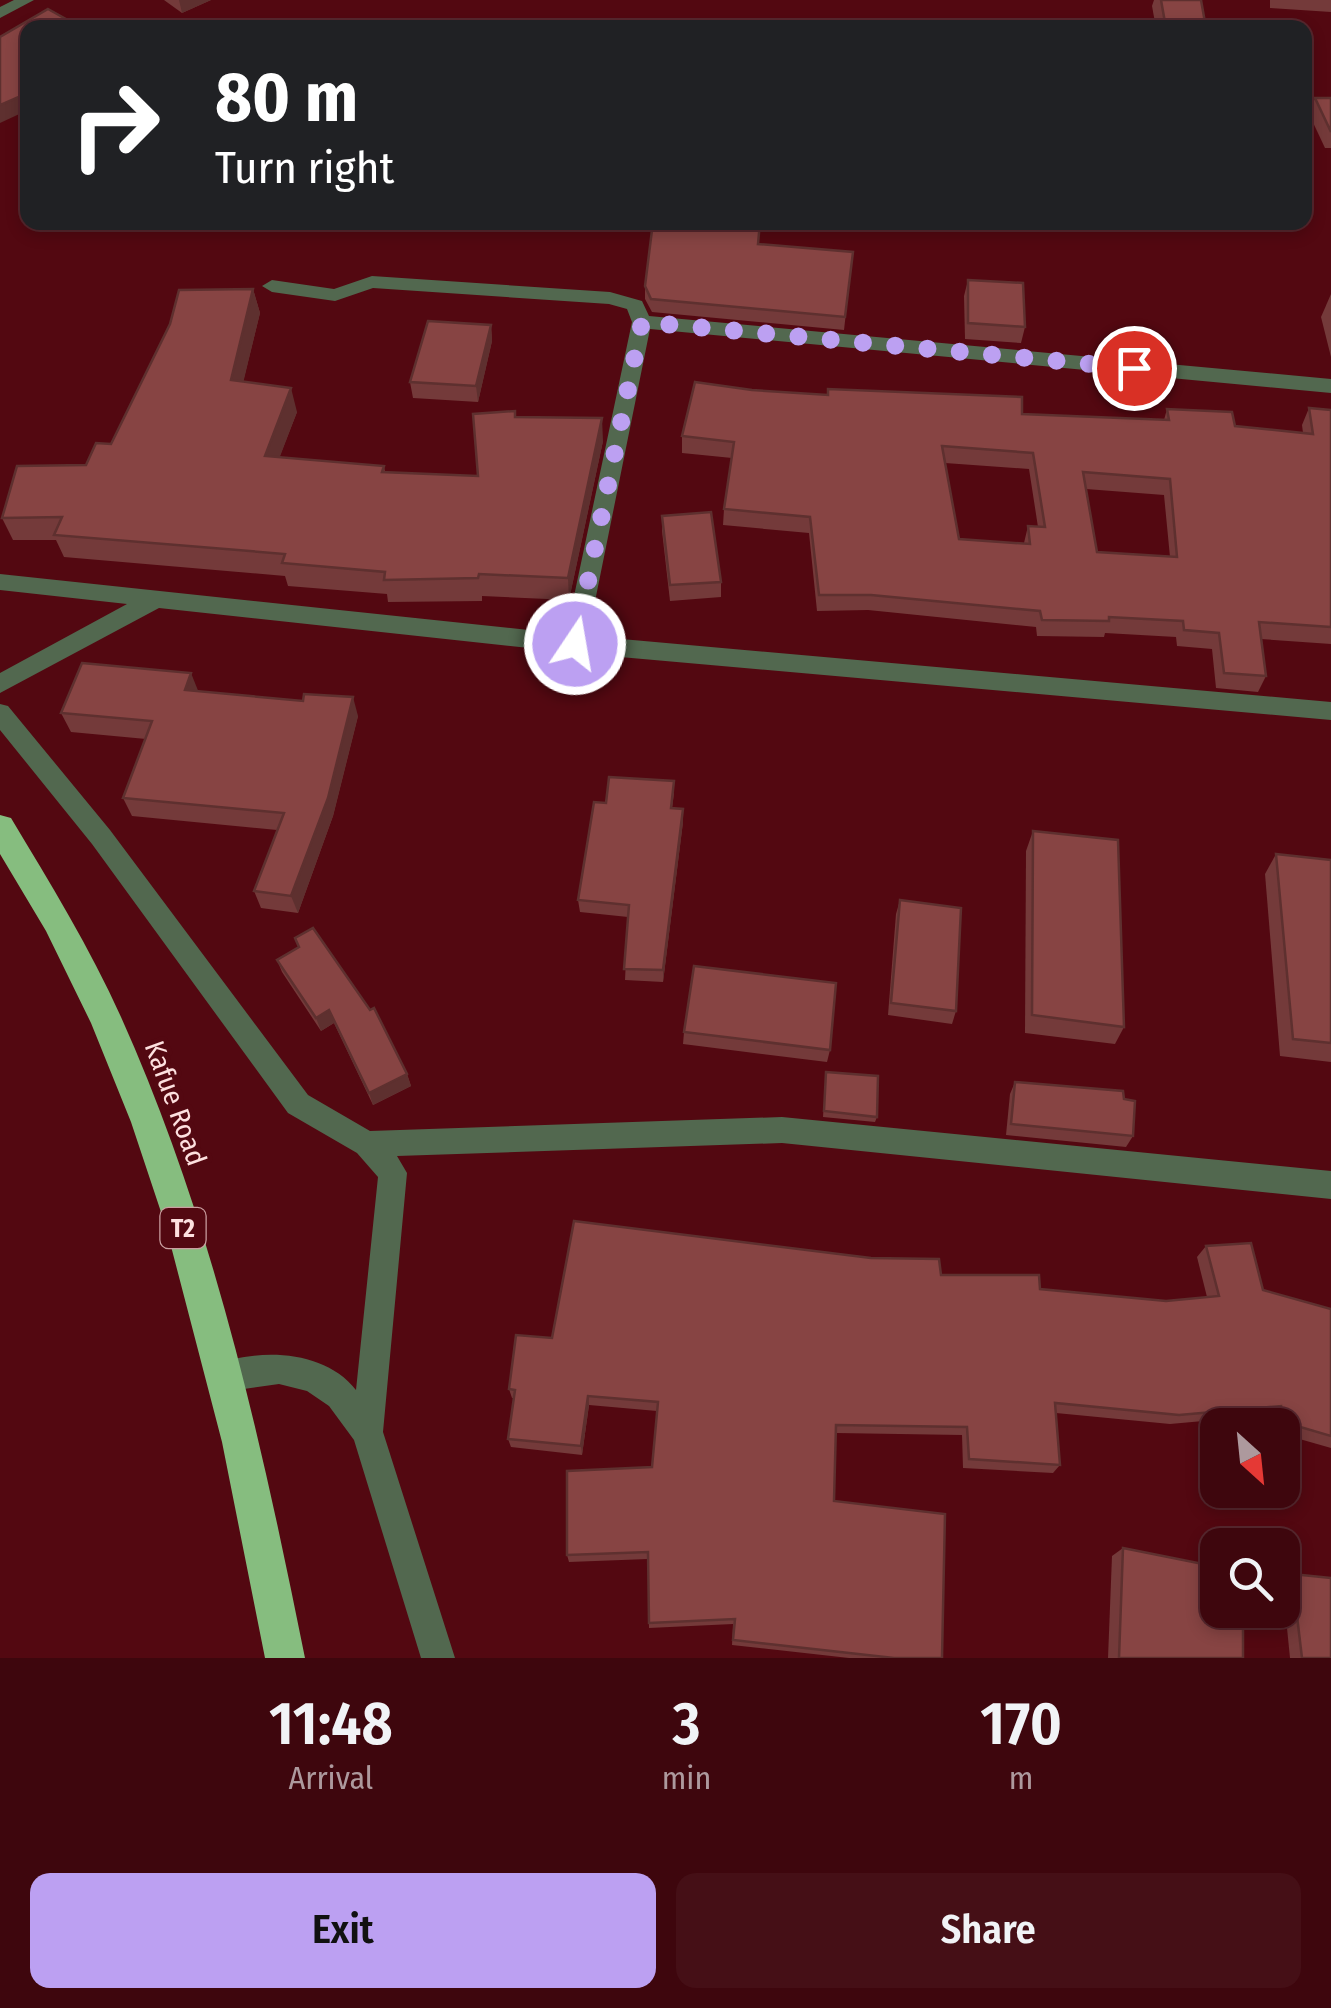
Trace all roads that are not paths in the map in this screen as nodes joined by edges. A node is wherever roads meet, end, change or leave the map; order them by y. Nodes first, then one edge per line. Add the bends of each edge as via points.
1 (26, 0) edge
2 (0, 13) edge
3 (272, 286) dead end
4 (642, 322) junction
5 (1331, 386) edge
6 (0, 582) edge
7 (152, 601) junction
8 (575, 644) junction
9 (0, 684) edge
10 (1331, 711) edge
11 (0, 713) edge
12 (0, 827) edge
13 (367, 1144) junction
14 (1331, 1186) edge
15 (224, 1378) junction
16 (368, 1432) junction
17 (285, 1658) edge
18 (438, 1658) edge

1 - 2 street
3 - 4 street via 335,295 372,282 610,298 635,305
4 - 5 street
4 - 8 street
6 - 7 street
7 - 8 street
7 - 9 street
8 - 10 street
11 - 13 street via 102,837 298,1104
12 - 15 highway, Kafue Road / T2 via 60,925 115,1040 158,1149
13 - 14 street via 782,1130
13 - 16 street via 393,1173
15 - 16 street via 279,1369 313,1377 340,1395
15 - 17 highway, Kafue Road / T2
16 - 18 street

